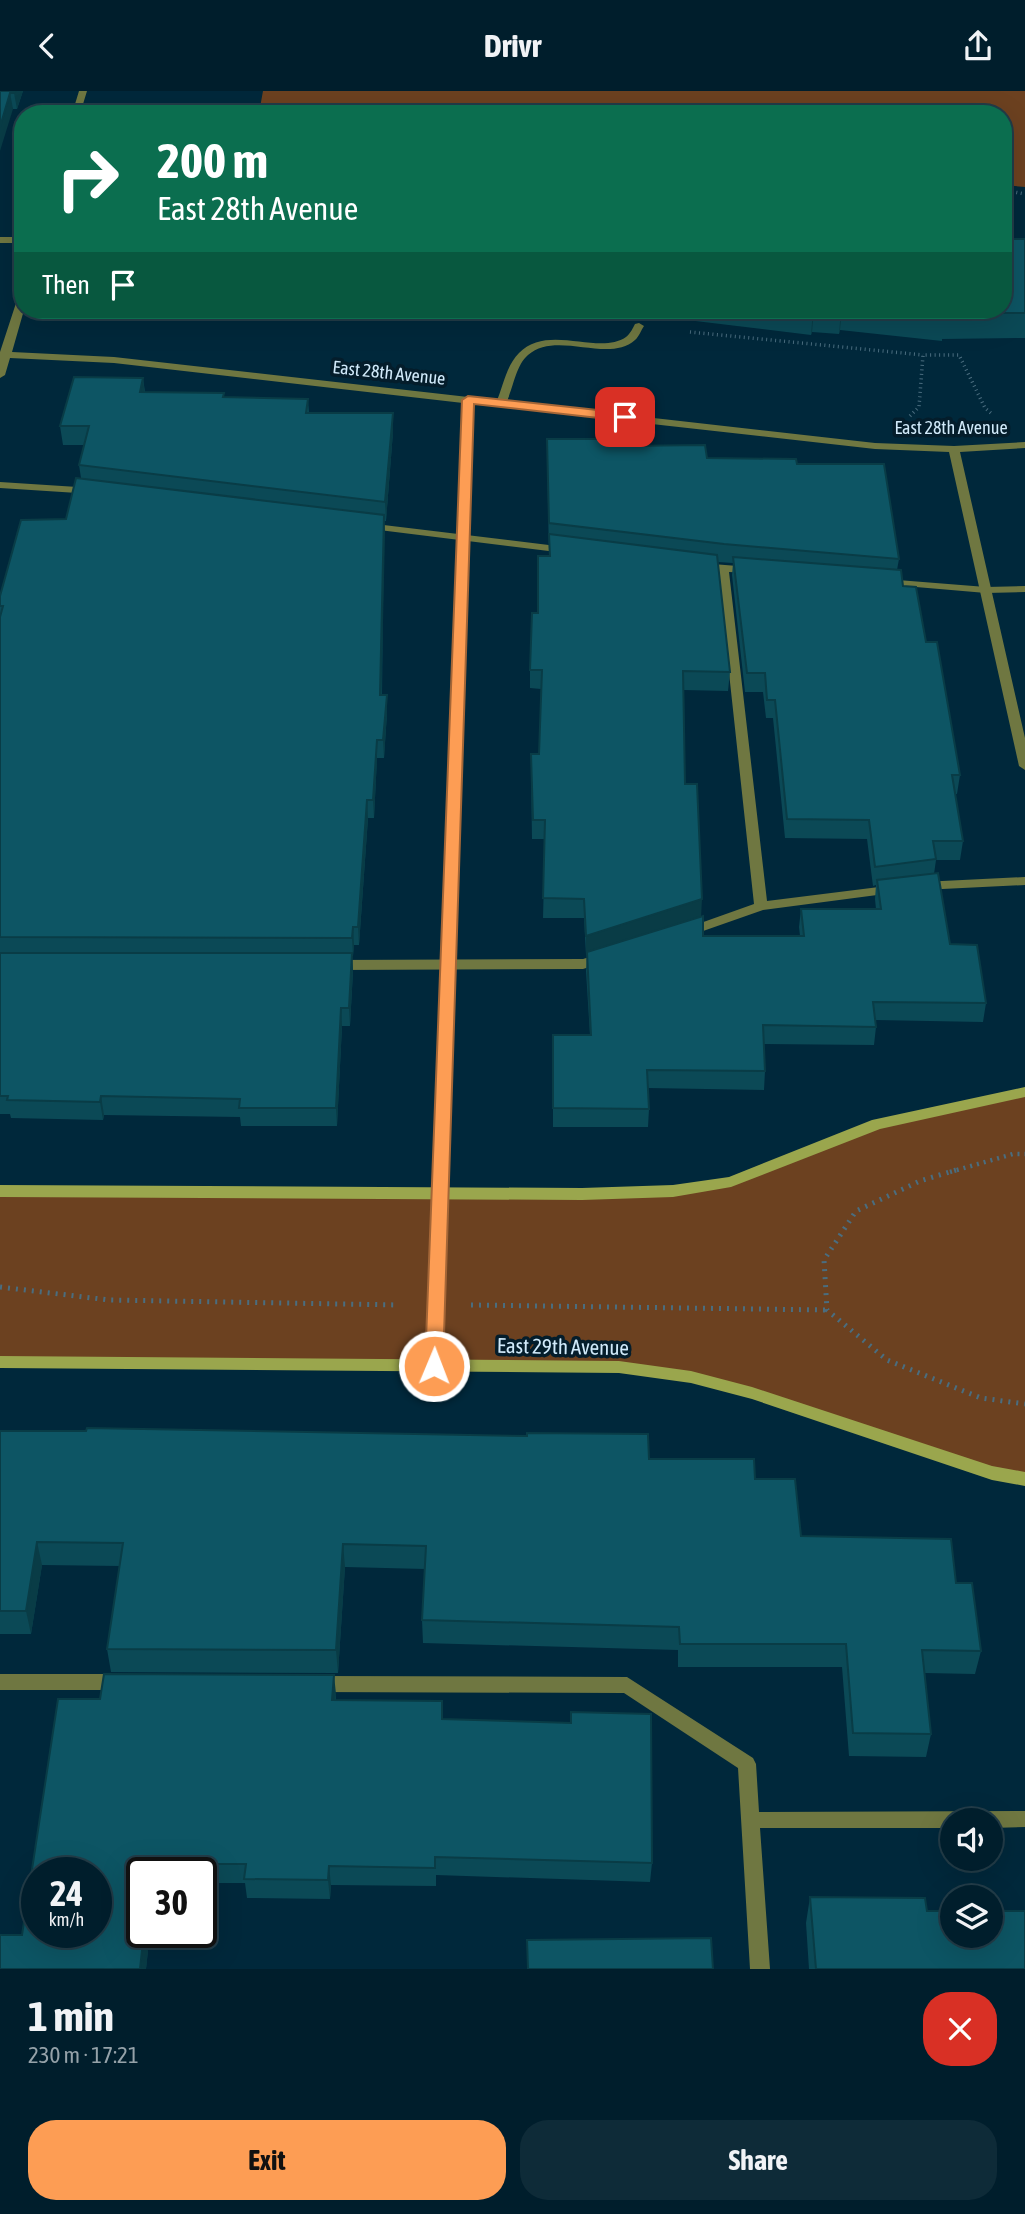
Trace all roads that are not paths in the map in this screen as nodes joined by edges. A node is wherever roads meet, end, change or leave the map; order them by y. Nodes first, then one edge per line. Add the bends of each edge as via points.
1 (15, 319) edge
2 (639, 326) dead end
3 (3, 355) edge
4 (0, 375) edge
5 (468, 400) junction
6 (501, 403) junction
7 (1025, 445) edge
8 (954, 449) junction
9 (0, 485) edge
10 (104, 493) edge
11 (352, 524) edge
12 (462, 538) junction
13 (572, 551) edge
14 (682, 563) edge
15 (723, 568) junction
16 (764, 572) edge
17 (875, 581) edge
18 (1025, 589) edge
19 (986, 590) junction
20 (1025, 766) edge
21 (1025, 881) edge
22 (761, 906) junction
23 (674, 936) edge
24 (622, 952) edge
25 (326, 965) edge
26 (448, 965) junction
27 (1025, 1092) edge
28 (0, 1191) edge
29 (440, 1193) junction
30 (0, 1362) edge
31 (434, 1366) junction
32 (1025, 1479) edge
33 (0, 1682) edge
34 (139, 1683) edge
35 (293, 1683) edge
36 (1025, 1819) edge
37 (750, 1820) junction
38 (760, 1969) edge

1 - 3 street
2 - 6 street via 629,342 561,341 535,346 522,355
3 - 4 street
3 - 5 street, East 28th Avenue via 114,360
5 - 6 street, East 28th Avenue
5 - 12 street
6 - 8 street, East 28th Avenue via 875,446
7 - 8 street, East 28th Avenue
8 - 19 street
9 - 10 street
11 - 12 street
12 - 13 street
12 - 26 street
14 - 15 street
15 - 16 street
15 - 22 street
17 - 19 street
18 - 19 street
19 - 20 street
21 - 22 street via 942,884
22 - 23 street
24 - 26 street via 583,964
25 - 26 street
26 - 29 street
27 - 29 street via 877,1124 731,1182 673,1191
28 - 29 street
29 - 31 street
30 - 31 street, East 29th Avenue
31 - 32 street, East 29th Avenue via 619,1367 691,1377 992,1473
33 - 34 street
35 - 37 street via 627,1685 747,1764
36 - 37 street
37 - 38 street

